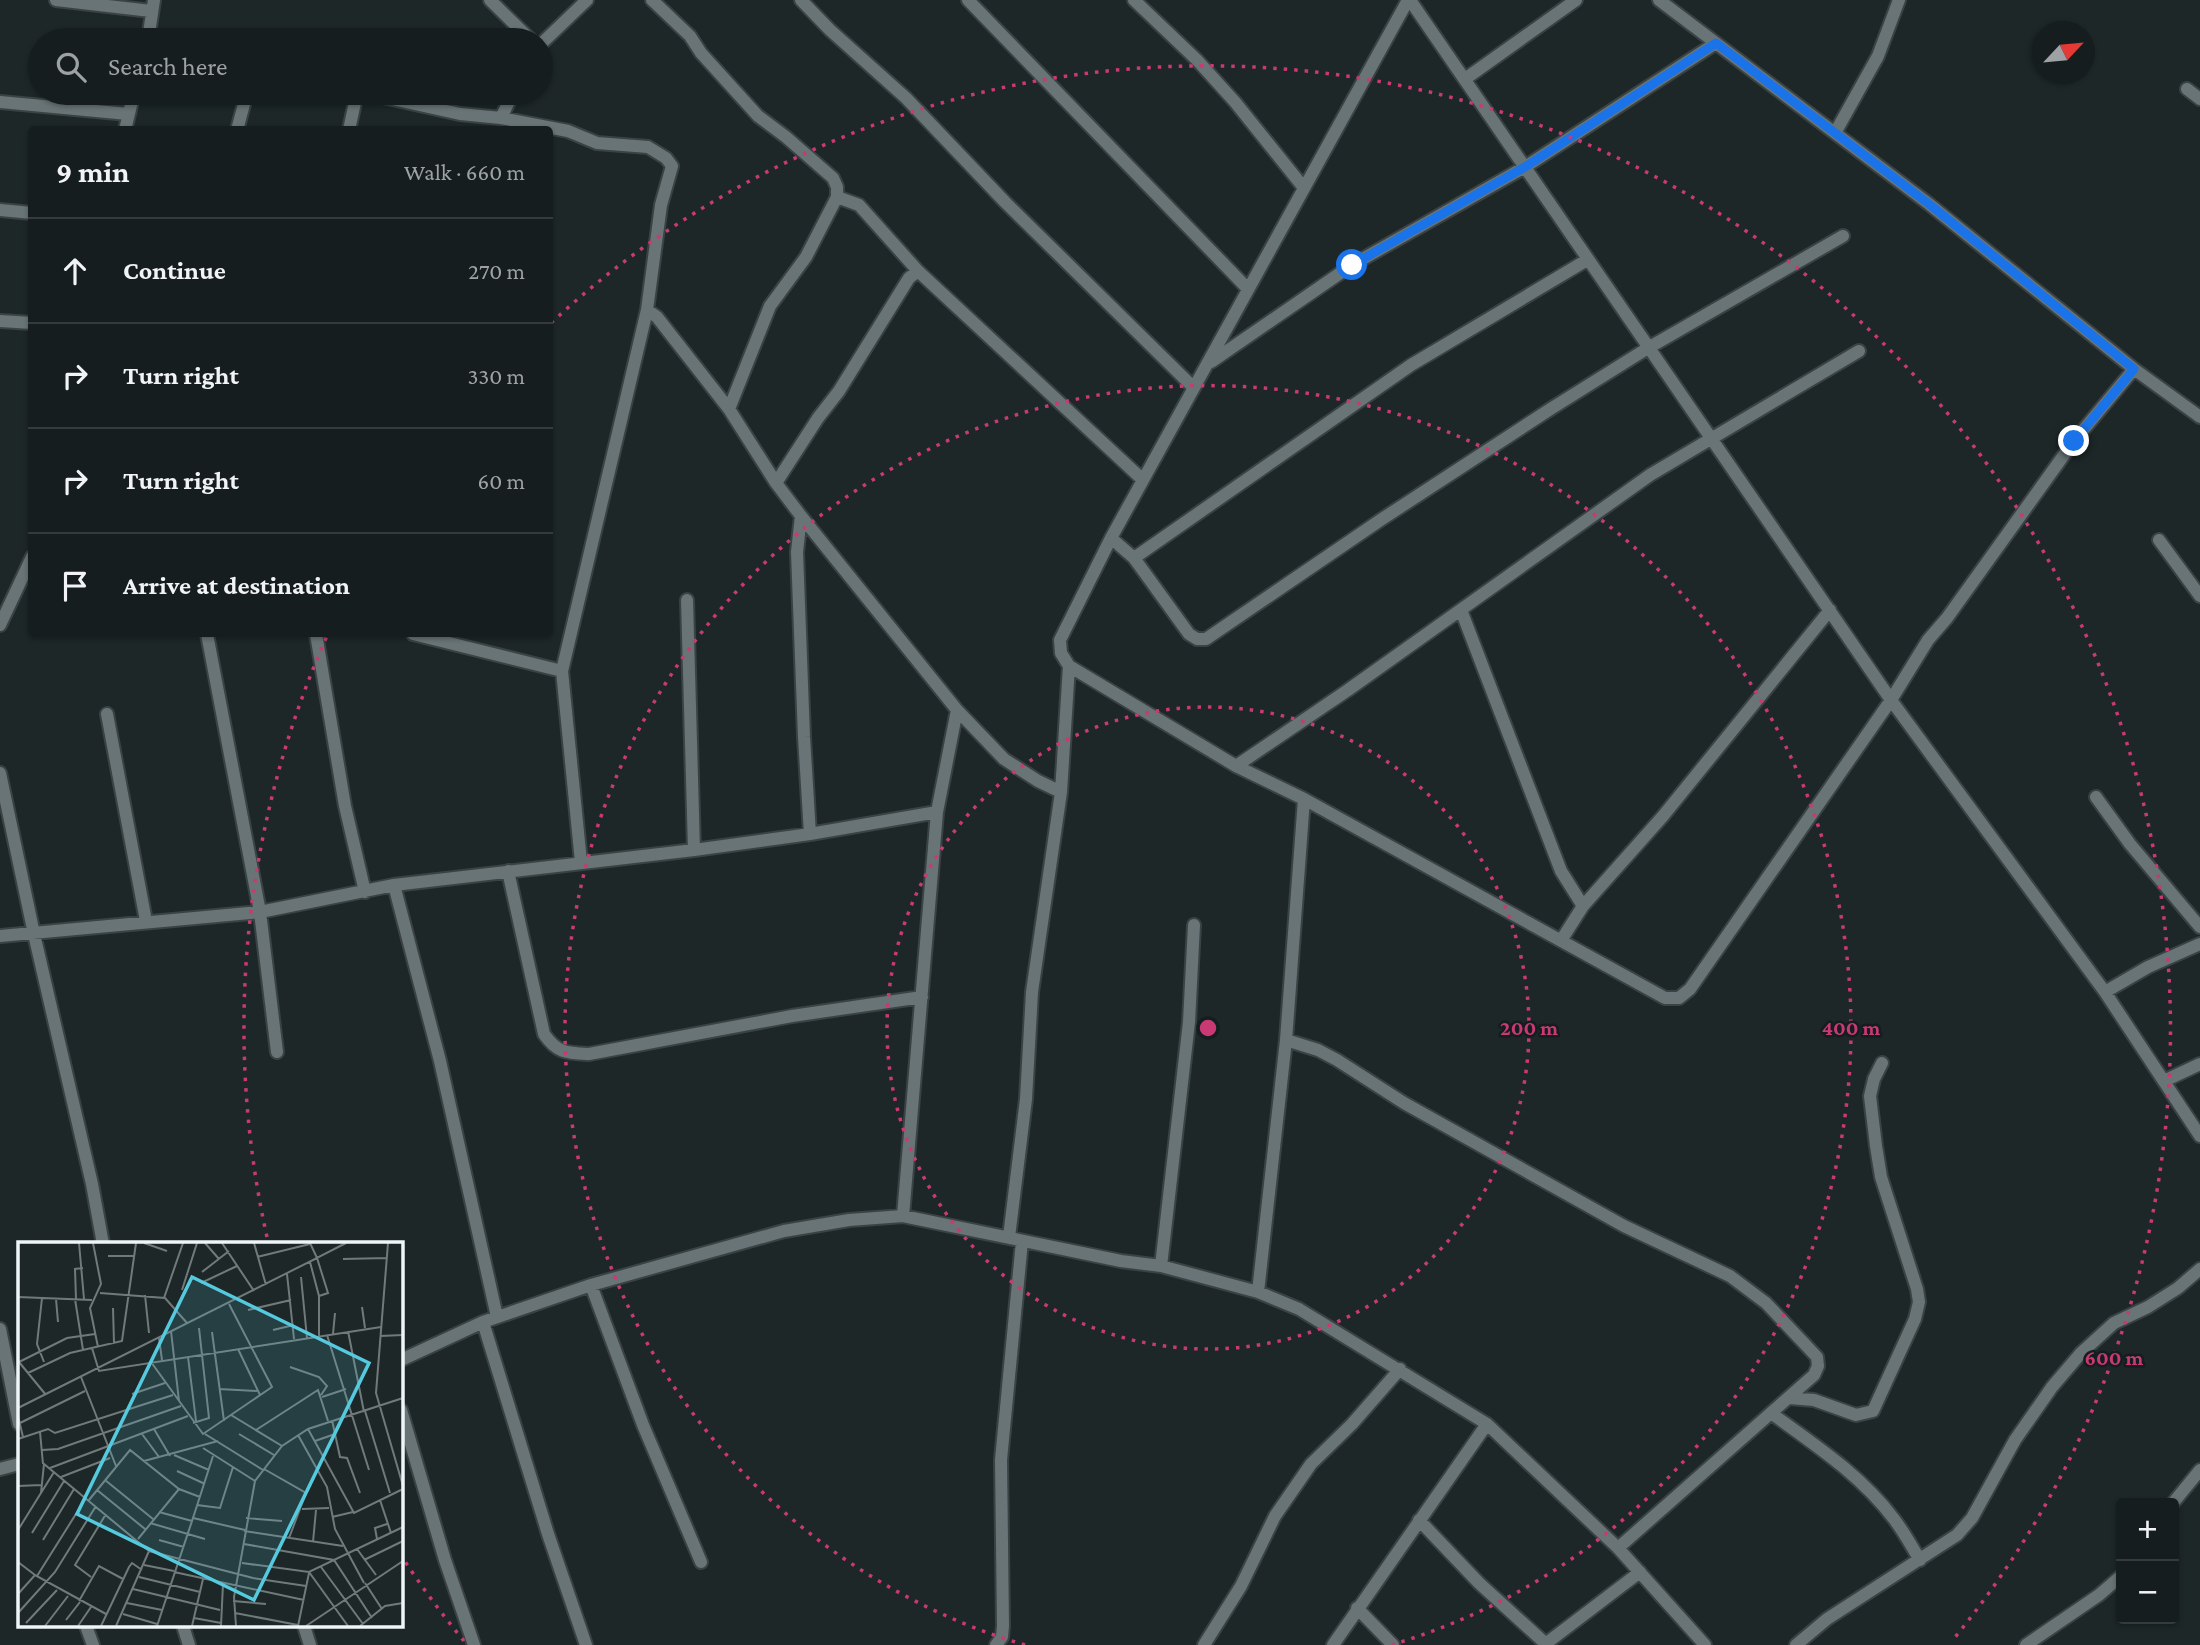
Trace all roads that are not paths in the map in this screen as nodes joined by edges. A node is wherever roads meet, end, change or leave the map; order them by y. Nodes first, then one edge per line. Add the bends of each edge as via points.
1 (56, 0) edge
2 (490, 0) edge
3 (587, 0) edge
4 (652, 0) edge
5 (801, 0) edge
6 (968, 0) edge
7 (1134, 0) edge
8 (1409, 0) edge
9 (1576, 0) edge
10 (1659, 0) edge
11 (1899, 0) edge
12 (153, 6) edge
13 (152, 28) edge
14 (519, 28) edge
15 (553, 33) edge
16 (1716, 43) junction
17 (1465, 79) junction
18 (2187, 89) dead end
19 (2200, 99) edge
20 (0, 102) edge
21 (28, 105) edge
22 (32, 105) edge
23 (131, 105) edge
24 (244, 105) edge
25 (354, 105) edge
26 (419, 105) edge
27 (507, 105) edge
28 (128, 114) junction
29 (500, 118) junction
30 (126, 126) edge
31 (238, 126) edge
32 (350, 126) edge
33 (542, 126) edge
34 (553, 128) edge
35 (1835, 133) junction
36 (1525, 167) junction
37 (1304, 188) junction
38 (837, 197) junction
39 (0, 210) edge
40 (28, 213) edge
41 (1843, 236) dead end
42 (1587, 260) junction
43 (918, 271) junction
44 (1248, 289) junction
45 (647, 310) junction
46 (0, 321) edge
47 (28, 323) edge
48 (1648, 348) junction
49 (1859, 351) dead end
50 (1206, 366) junction
51 (2134, 369) junction
52 (1194, 388) junction
53 (729, 409) junction
54 (2200, 417) edge
55 (1711, 439) junction
56 (1143, 480) junction
57 (776, 483) junction
58 (801, 516) junction
59 (1111, 538) junction
60 (2159, 540) dead end
61 (1134, 558) junction
62 (28, 566) edge
63 (2200, 596) edge
64 (687, 600) dead end
65 (1461, 610) junction
66 (1830, 610) junction
67 (0, 625) edge
68 (208, 637) edge
69 (317, 637) edge
70 (425, 637) edge
71 (1069, 666) junction
72 (562, 671) junction
73 (1891, 700) junction
74 (957, 710) junction
75 (107, 714) dead end
76 (1236, 766) junction
77 (0, 773) edge
78 (1061, 793) junction
79 (2096, 797) dead end
80 (1304, 799) junction
81 (937, 812) junction
82 (810, 834) junction
83 (694, 850) junction
84 (581, 862) junction
85 (508, 871) junction
86 (394, 885) junction
87 (365, 892) junction
88 (1583, 906) junction
89 (260, 912) junction
90 (146, 921) junction
91 (1194, 925) dead end
92 (2200, 927) edge
93 (34, 934) junction
94 (0, 936) edge
95 (1562, 939) junction
96 (2200, 944) edge
97 (2105, 992) junction
98 (922, 997) junction
99 (1286, 1040) junction
100 (278, 1052) dead end
101 (1882, 1063) dead end
102 (2200, 1064) edge
103 (2164, 1082) junction
104 (2200, 1136) edge
105 (903, 1216) junction
106 (1009, 1237) junction
107 (1022, 1241) junction
108 (103, 1242) edge
109 (1161, 1266) junction
110 (2200, 1269) edge
111 (591, 1285) junction
112 (1258, 1292) junction
113 (497, 1317) junction
114 (483, 1322) junction
115 (0, 1329) edge
116 (2, 1353) edge
117 (402, 1360) edge
118 (1400, 1369) junction
119 (1789, 1398) junction
120 (402, 1413) edge
121 (1771, 1413) junction
122 (18, 1420) edge
123 (1487, 1424) junction
124 (18, 1464) edge
125 (0, 1469) edge
126 (2200, 1470) edge
127 (2177, 1498) edge
128 (1419, 1520) junction
129 (1618, 1548) junction
130 (1920, 1560) junction
131 (701, 1562) dead end
132 (1640, 1572) junction
133 (2116, 1580) edge
134 (1357, 1608) junction
135 (87, 1628) edge
136 (184, 1628) edge
137 (305, 1628) edge
138 (1545, 1644) edge
139 (93, 1645) edge
140 (189, 1645) edge
141 (310, 1645) edge
142 (474, 1645) edge
143 (586, 1645) edge
144 (996, 1645) edge
145 (1204, 1645) edge
146 (1333, 1645) edge
147 (1393, 1645) edge
148 (1705, 1645) edge
149 (1796, 1645) edge
150 (2026, 1645) edge

1 - 12 street
2 - 14 street
3 - 15 street
4 - 38 street via 690,36 758,116 833,178
5 - 52 street via 906,98
6 - 44 street
7 - 37 street via 1197,60
8 - 17 street
8 - 37 street
9 - 17 street
10 - 16 street
11 - 35 street via 1878,56
12 - 13 street
16 - 35 street
16 - 36 street
17 - 36 street
18 - 19 street
20 - 21 street
22 - 28 street
23 - 28 street
24 - 31 street
25 - 32 street
26 - 29 street
27 - 29 street
28 - 30 street
29 - 33 street
34 - 45 street via 597,143 648,147 672,166 661,205
35 - 51 street
36 - 42 street
36 - 50 street via 1352,265
37 - 44 street
38 - 43 street via 859,205
38 - 53 street via 806,257 771,306
39 - 40 street
41 - 48 street
42 - 48 street
42 - 61 street via 1411,365
43 - 56 street
43 - 57 street via 909,278
44 - 50 street
45 - 53 street
45 - 72 street
46 - 47 street
48 - 55 street
48 - 61 street via 1206,639 1189,634
49 - 55 street
50 - 52 street
51 - 54 street
51 - 73 street via 2074,441 1928,640
52 - 56 street
53 - 57 street
55 - 65 street via 1650,475
55 - 66 street
56 - 59 street
57 - 58 street
58 - 74 street
58 - 82 street via 797,552
59 - 61 street
59 - 71 street via 1060,640
60 - 63 street
62 - 67 street
64 - 83 street
65 - 76 street
65 - 88 street via 1560,871
66 - 73 street
66 - 88 street via 1663,816
68 - 89 street
69 - 87 street via 345,806
70 - 72 street
71 - 76 street
71 - 78 street
72 - 84 street
73 - 95 street via 1690,989 1679,998 1665,998
73 - 97 street
74 - 78 street via 1004,759
74 - 81 street
75 - 90 street
76 - 80 street
77 - 93 street
78 - 106 street via 1032,992 1026,1099
79 - 92 street
80 - 95 street
80 - 99 street
81 - 82 street
81 - 98 street
82 - 83 street
83 - 84 street
84 - 85 street
85 - 86 street
85 - 98 street via 544,1034 553,1047 568,1053 589,1054
86 - 87 street
86 - 113 street via 440,1062
87 - 89 street
88 - 95 street
89 - 90 street
89 - 100 street
90 - 93 street
91 - 109 street via 1189,1022
93 - 94 street
93 - 108 street
96 - 97 street
97 - 103 street
98 - 105 street
99 - 112 street
99 - 119 street via 1337,1060 1506,1161 1747,1287 1817,1357 1814,1375
101 - 119 street via 1870,1096 1871,1113 1881,1177 1917,1289 1915,1319 1873,1411 1856,1415 1814,1400
102 - 103 street
103 - 104 street
105 - 106 street
105 - 111 street via 784,1231
106 - 107 street
107 - 109 street
107 - 144 street via 1001,1460 1003,1626
109 - 112 street
110 - 130 street via 2148,1307 2114,1323 2081,1353 2015,1440 1972,1518 1957,1535
111 - 113 street
111 - 131 street via 642,1425
112 - 118 street via 1299,1308
113 - 114 street
114 - 117 street
114 - 143 street
115 - 116 street
116 - 122 street
118 - 123 street
118 - 145 street via 1311,1464 1275,1516 1241,1586
119 - 121 street
120 - 142 street
121 - 129 street
121 - 130 street via 1863,1483
123 - 128 street
123 - 129 street
124 - 125 street
126 - 127 street
128 - 134 street
128 - 138 street
129 - 132 street
130 - 149 street via 1827,1619
132 - 138 street
132 - 148 street
133 - 150 street
134 - 146 street
134 - 147 street
135 - 139 street
136 - 140 street
137 - 141 street

